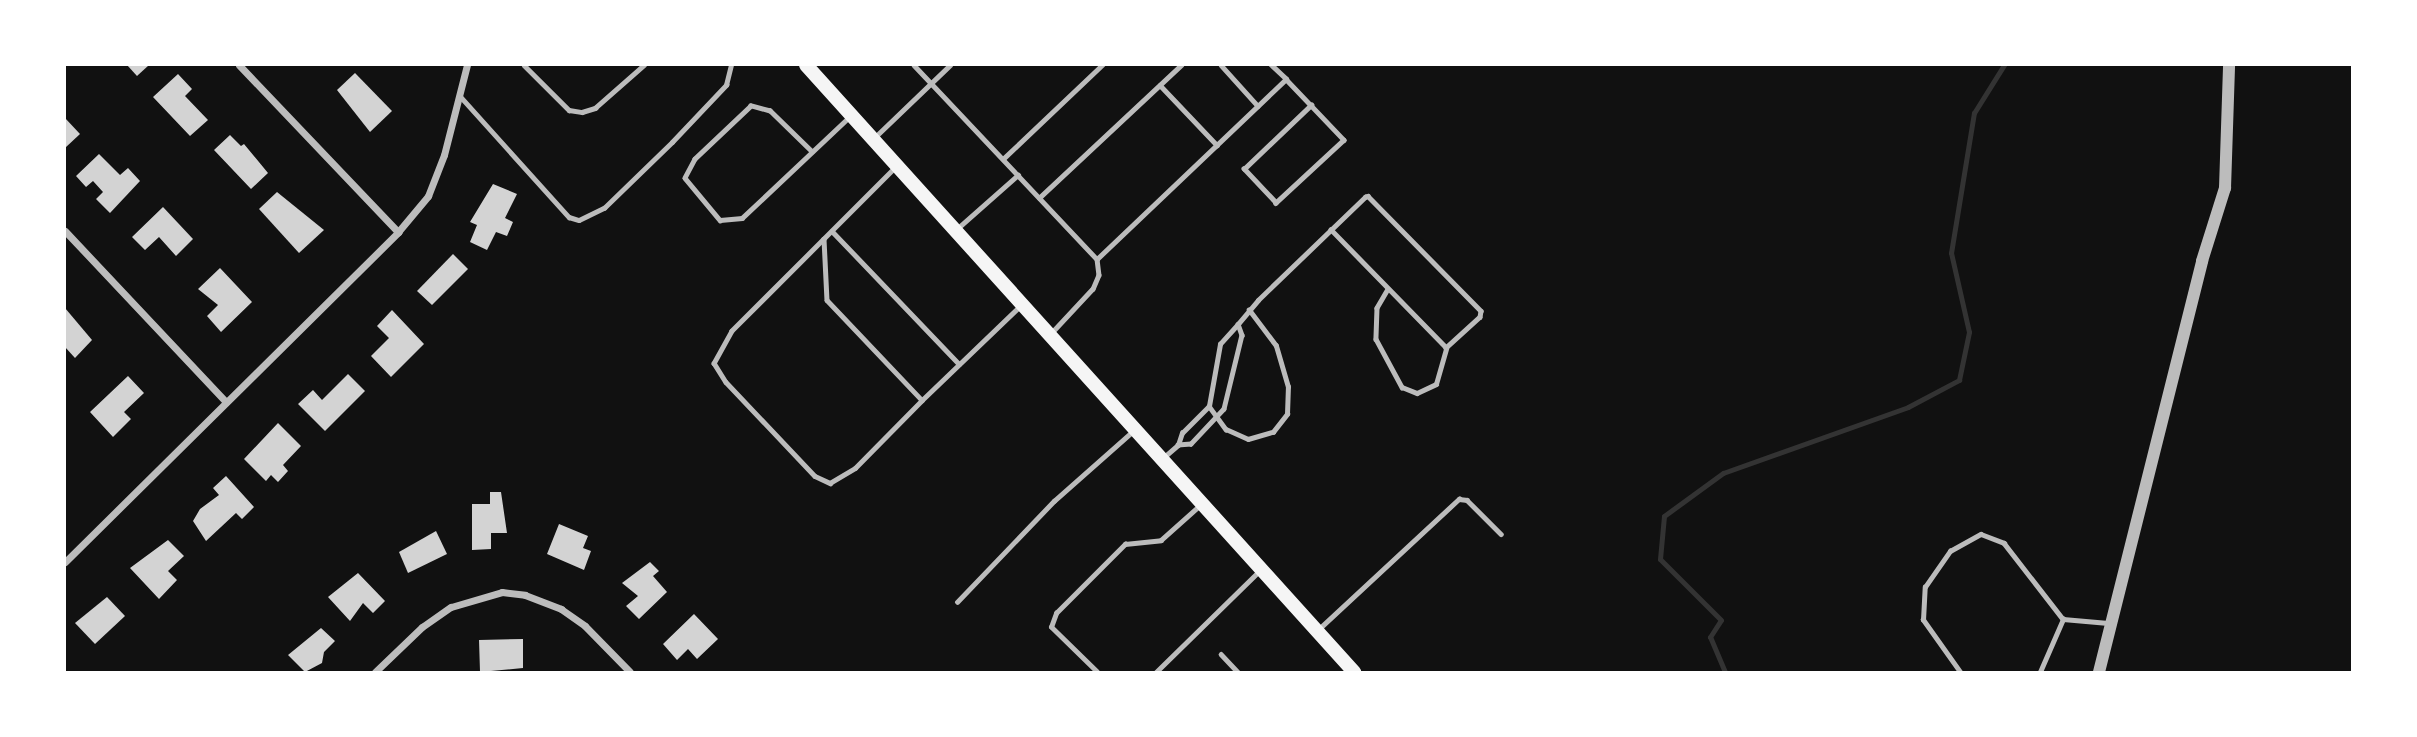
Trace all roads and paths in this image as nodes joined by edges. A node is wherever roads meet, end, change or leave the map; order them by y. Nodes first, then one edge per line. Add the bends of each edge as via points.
1 (239, 65) edge
2 (467, 65) edge
3 (524, 65) edge
4 (644, 65) edge
5 (731, 65) edge
6 (806, 65) edge
7 (914, 65) edge
8 (950, 65) edge
9 (1102, 65) edge
10 (1181, 65) edge
11 (1220, 65) edge
12 (1271, 65) edge
13 (2229, 65) edge
14 (1286, 79) junction
15 (932, 82) junction
16 (1160, 85) junction
17 (460, 96) junction
18 (1311, 105) junction
19 (1258, 106) junction
20 (852, 114) junction
21 (874, 137) junction
22 (1217, 145) junction
23 (811, 152) junction
24 (1003, 159) junction
25 (899, 164) junction
26 (1018, 175) junction
27 (1039, 198) junction
28 (957, 229) junction
29 (1331, 230) junction
30 (65, 231) edge
31 (832, 231) junction
32 (398, 232) junction
33 (824, 239) junction
34 (1097, 259) junction
35 (1388, 289) junction
36 (1024, 303) junction
37 (1249, 310) junction
38 (1238, 324) junction
39 (1051, 334) junction
40 (1446, 348) junction
41 (959, 364) junction
42 (922, 400) junction
43 (226, 402) junction
44 (1209, 406) junction
45 (1218, 420) junction
46 (1136, 429) junction
47 (1178, 444) junction
48 (1163, 459) junction
49 (1202, 503) junction
50 (1501, 534) dead end
51 (65, 562) edge
52 (1261, 569) junction
53 (957, 602) dead end
54 (2063, 619) junction
55 (2112, 624) junction
56 (1317, 631) junction
57 (1221, 654) dead end
58 (375, 672) edge
59 (630, 672) edge
60 (1097, 672) edge
61 (1156, 672) edge
62 (1238, 672) edge
63 (1354, 672) edge
64 (1960, 672) edge
65 (2040, 672) edge
66 (2099, 672) edge

1 - 32 street
2 - 17 street
3 - 4 lane via 569,110 582,112 595,108
5 - 17 lane via 726,85 673,142 604,208 579,220 569,217
6 - 20 main road
7 - 15 lane
8 - 15 lane
9 - 24 lane
10 - 16 lane
11 - 19 lane
12 - 14 lane
13 - 55 street via 2225,188 2202,261
14 - 18 lane
14 - 19 lane
15 - 21 lane
15 - 24 lane
16 - 22 lane
16 - 27 lane
17 - 32 street via 428,196
18 - 18 lane via 1344,140 1276,203 1244,169
19 - 22 lane
20 - 21 main road
20 - 23 lane
21 - 25 main road
22 - 34 lane
23 - 23 lane via 742,218 726,222 700,201 685,178 695,159 751,106 770,111
24 - 26 lane
25 - 28 main road
25 - 31 lane
26 - 27 lane
26 - 28 lane
27 - 34 lane
28 - 36 main road
29 - 35 lane
29 - 37 lane
29 - 40 lane via 1371,196 1481,311
30 - 43 street
31 - 33 lane
31 - 41 lane
32 - 43 street
33 - 42 lane via 827,300
33 - 42 lane via 732,331 714,363 726,382 815,476 830,483 855,468
34 - 39 lane via 1099,275 1093,289
35 - 40 lane
35 - 40 lane via 1377,308 1376,339 1402,387 1417,393 1430,389 1440,378
36 - 39 main road
36 - 41 lane
37 - 38 lane
37 - 45 lane via 1276,346 1288,387 1287,414 1273,432 1256,439 1231,433
38 - 44 lane via 1220,344
38 - 45 lane via 1242,335
39 - 46 main road
41 - 42 lane
43 - 51 street
44 - 45 lane
44 - 47 lane via 1182,433
45 - 47 lane via 1191,444
46 - 48 main road
46 - 53 lane via 1054,501
47 - 48 lane
48 - 49 main road
49 - 52 main road
49 - 60 lane via 1161,540 1125,544 1056,613 1051,626
50 - 56 lane via 1467,500 1453,502
52 - 56 main road
52 - 61 lane
54 - 55 lane
54 - 64 lane via 2004,543 1981,534 1950,551 1925,587 1923,620
54 - 65 lane
55 - 66 street
56 - 63 main road
57 - 62 lane
58 - 59 street via 422,627 451,607 486,594 525,594 572,615

